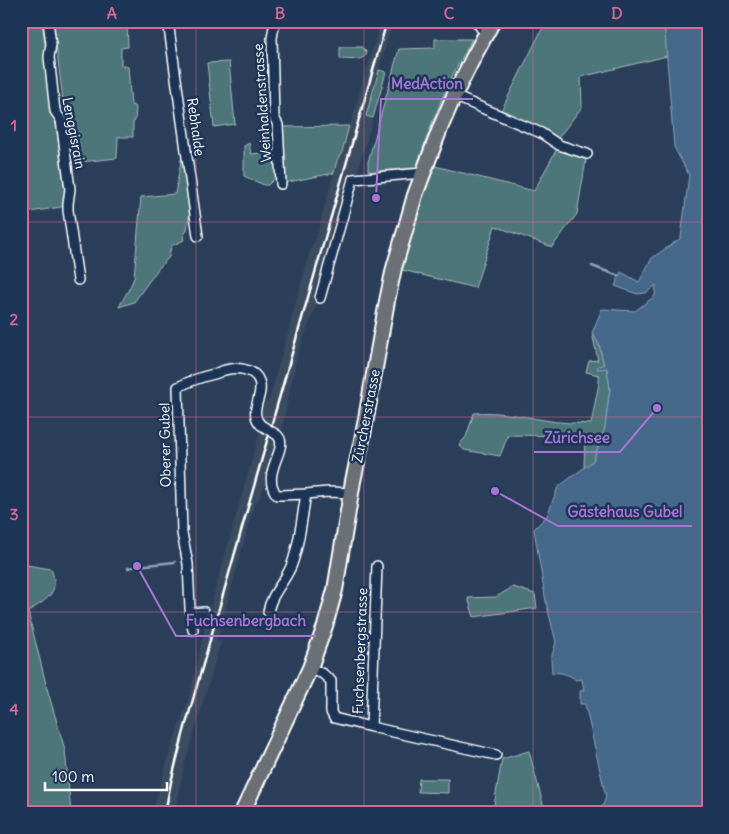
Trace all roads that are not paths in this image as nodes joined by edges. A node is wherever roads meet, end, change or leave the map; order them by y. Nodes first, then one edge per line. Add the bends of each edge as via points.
1 (48, 21) edge
2 (168, 21) edge
3 (275, 21) edge
4 (476, 21) edge
5 (490, 27) edge
6 (454, 96) junction
7 (587, 154) dead end
8 (424, 173) junction
9 (281, 184) dead end
10 (198, 236) dead end
11 (78, 280) dead end
12 (320, 298) dead end
13 (351, 493) junction
14 (306, 494) junction
15 (377, 566) dead end
16 (204, 612) dead end
17 (268, 612) dead end
18 (191, 613) junction
19 (193, 630) dead end
20 (310, 668) junction
21 (370, 727) junction
22 (496, 756) dead end
23 (242, 813) edge

1 - 11 street, Lenggisrain via 55,110 61,120 69,179 68,210
2 - 10 street, Rebhalde
3 - 9 street, Weinhaldenstrasse via 272,38 274,117 278,125
4 - 5 street via 481,28
5 - 6 main road, Zürcherstrasse
6 - 7 street via 541,133 560,145
6 - 8 main road, Zürcherstrasse
8 - 12 street via 353,179
8 - 13 main road, Zürcherstrasse via 394,268
13 - 14 street, Oberer Gubel
13 - 20 main road, Zürcherstrasse via 335,590
14 - 17 street via 292,566 269,603
14 - 18 street, Oberer Gubel, bridge via 277,495 274,490 273,467 281,444 280,437 257,421 255,414 260,381 255,375 247,370 225,370 190,380 178,388 182,533
15 - 21 street, Fuchsenbergstrasse
16 - 18 street
18 - 19 street, Oberer Gubel
20 - 21 street, Fuchsenbergstrasse via 331,681 331,712 334,718
20 - 23 main road, Zürcherstrasse
21 - 22 street

